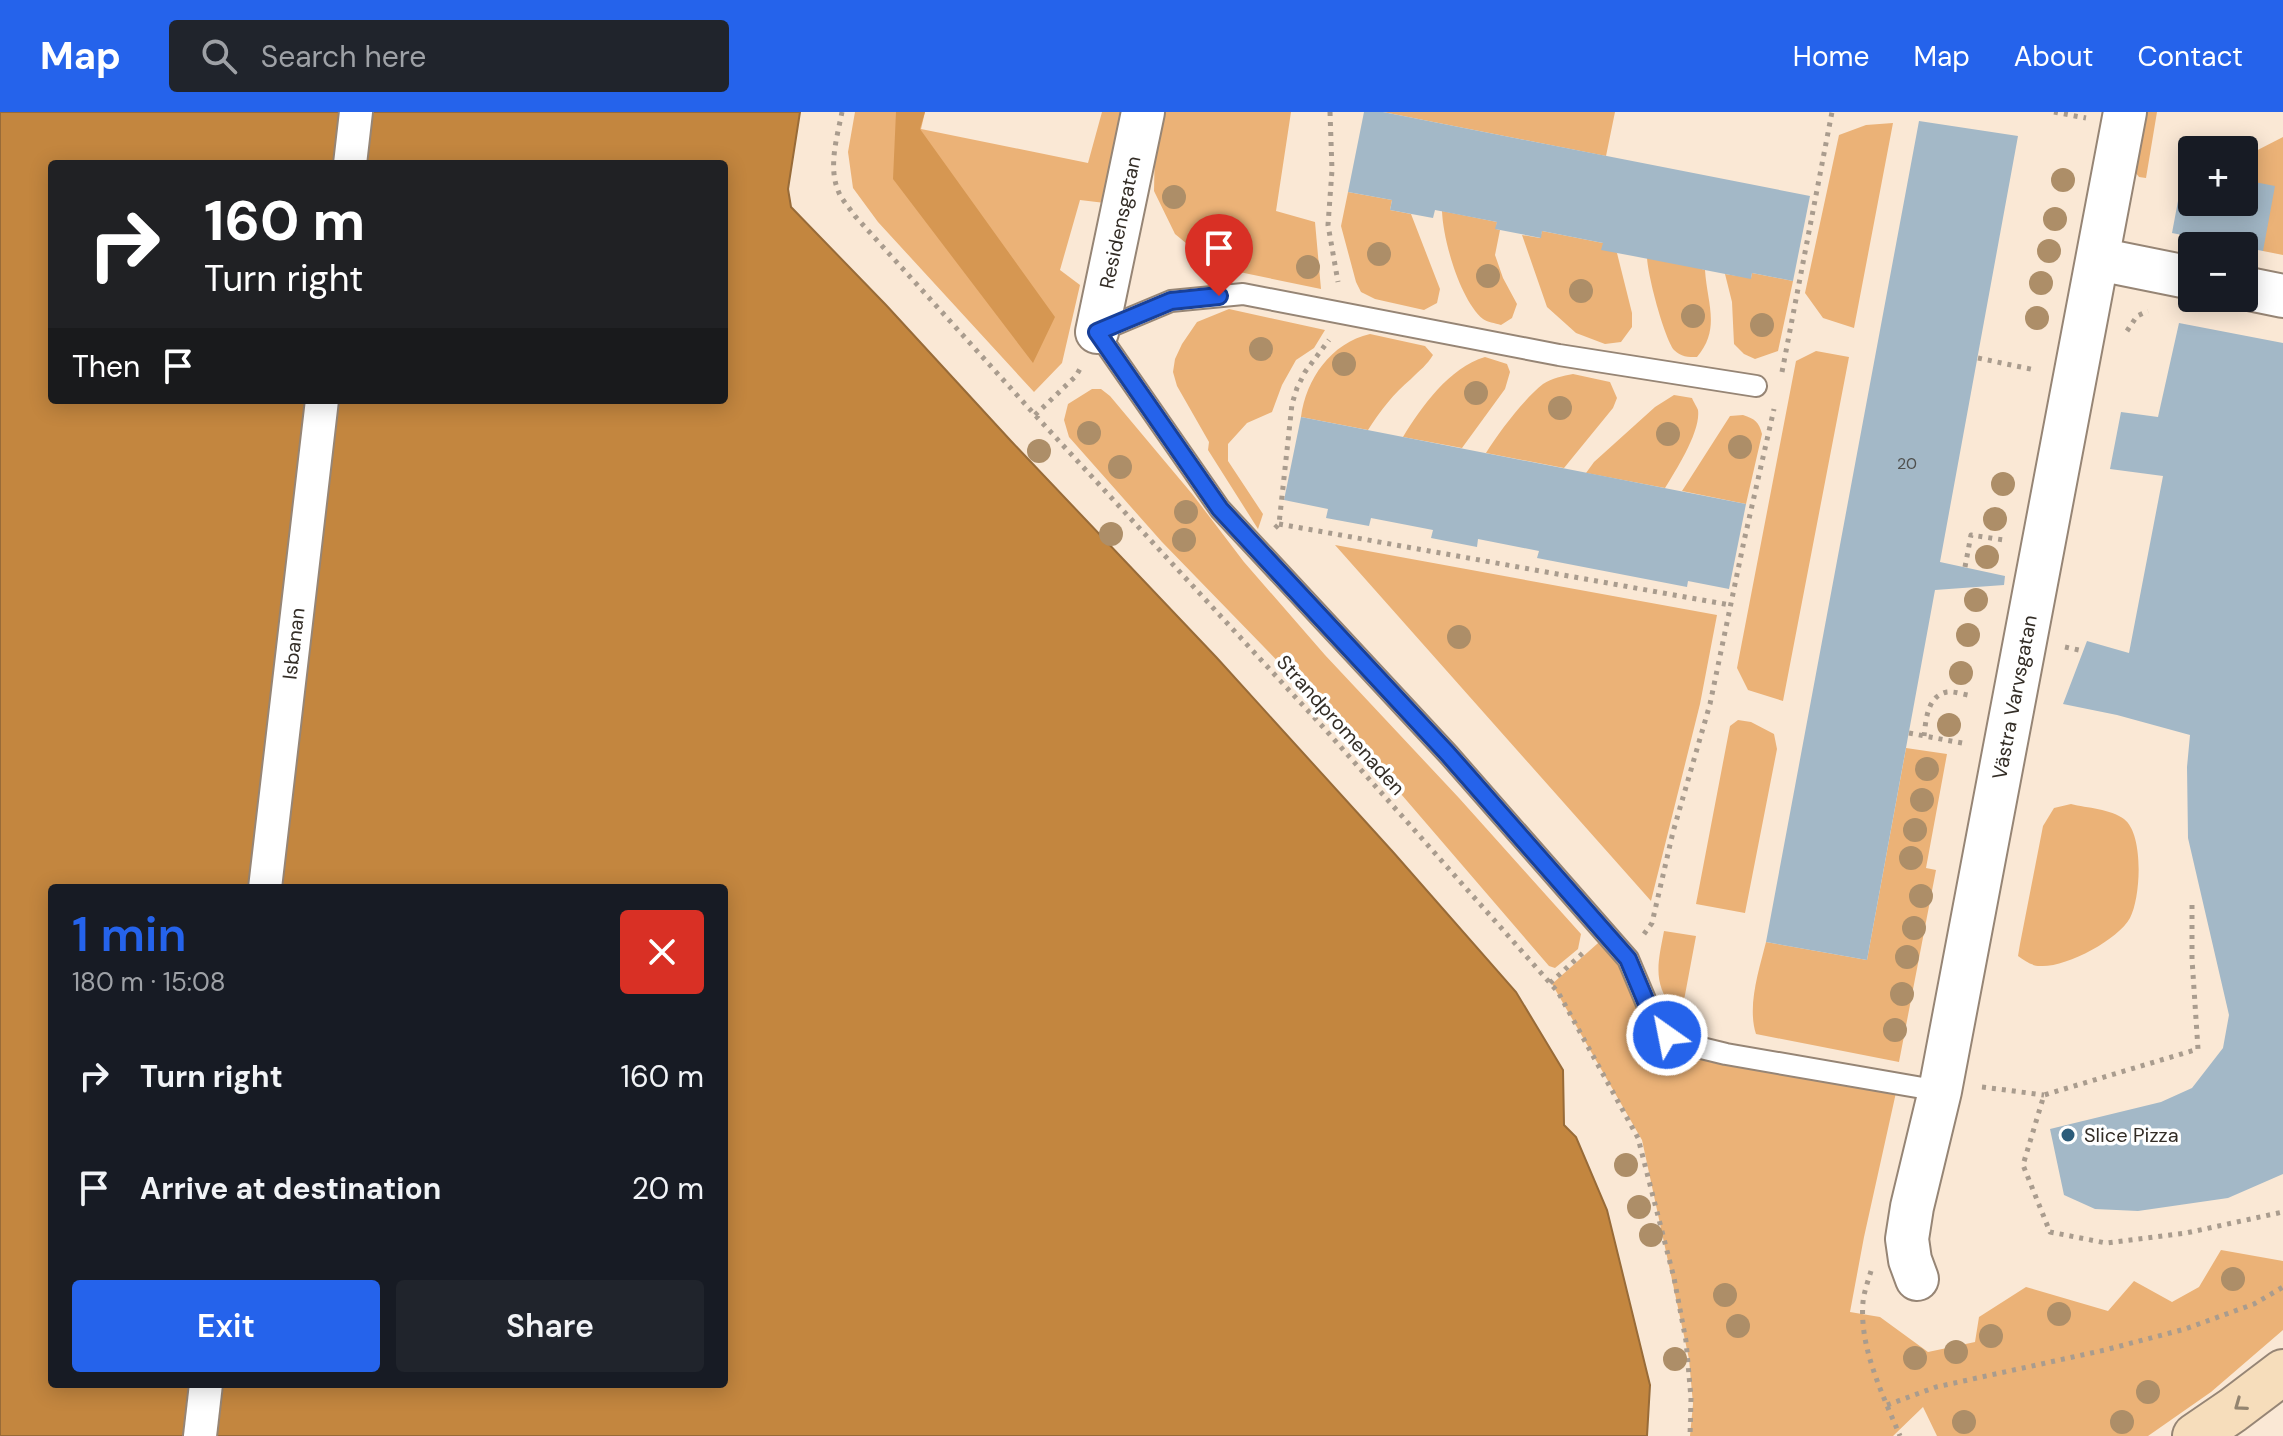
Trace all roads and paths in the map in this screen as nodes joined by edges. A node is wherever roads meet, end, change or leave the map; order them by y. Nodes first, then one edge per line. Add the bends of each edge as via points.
1 (356, 112) edge
2 (842, 112) edge
3 (1143, 112) edge
4 (1832, 112) edge
5 (2054, 112) edge
6 (2110, 116) edge
7 (350, 160) edge
8 (2098, 259) junction
9 (2178, 275) edge
10 (2258, 291) edge
11 (2283, 296) edge
12 (1097, 332) junction
13 (1978, 358) dead end
14 (2047, 372) dead end
15 (1782, 374) dead end
16 (1756, 386) dead end
17 (322, 404) edge
18 (1775, 405) dead end
19 (1035, 415) junction
20 (1279, 524) dead end
21 (2015, 542) dead end
22 (1965, 567) dead end
23 (1730, 605) junction
24 (2064, 647) dead end
25 (2083, 651) dead end
26 (1985, 698) dead end
27 (1909, 733) dead end
28 (1924, 736) junction
29 (1976, 746) dead end
30 (265, 884) edge
31 (2192, 905) dead end
32 (1605, 933) junction
33 (1628, 959) junction
34 (1550, 983) junction
35 (1981, 1087) dead end
36 (1940, 1091) junction
37 (2044, 1095) junction
38 (2283, 1212) edge
39 (1873, 1263) dead end
40 (1917, 1279) dead end
41 (2283, 1287) edge
42 (2283, 1372) edge
43 (206, 1388) edge
44 (1887, 1405) junction
45 (200, 1436) edge
46 (1690, 1436) edge
47 (1900, 1436) edge
48 (2195, 1436) edge

1 - 7 street
2 - 19 path, Strandpromenaden via 834,169 840,195
3 - 12 street, Residensgatan
4 - 15 path
5 - 6 path
6 - 8 street, Västra Varvsgatan
8 - 9 street
8 - 36 street, Västra Varvsgatan
10 - 11 street
12 - 16 lane via 1171,301 1243,294 1559,355
12 - 19 path via 1076,376
12 - 32 lane via 1220,509 1448,754
13 - 14 path
17 - 30 street, Isbanan
18 - 23 path
19 - 34 path, Strandpromenaden
20 - 23 path
21 - 22 path via 1971,535
23 - 33 path via 1710,704 1652,923
24 - 25 path
26 - 28 path via 1947,692 1935,699
27 - 28 path
28 - 29 path
31 - 37 path via 2198,1049
32 - 33 lane
32 - 34 path
33 - 36 lane via 1649,1009 1667,1035 1685,1044
34 - 46 path, Strandpromenaden via 1638,1138 1686,1341
35 - 37 path
36 - 40 street, Västra Varvsgatan via 1907,1239
37 - 38 path via 2023,1165 2050,1232 2106,1243
39 - 44 path via 1863,1301 1863,1328
41 - 44 path via 2254,1304 2185,1329 1936,1387
42 -> 48 main road
43 - 45 street
44 - 47 path

